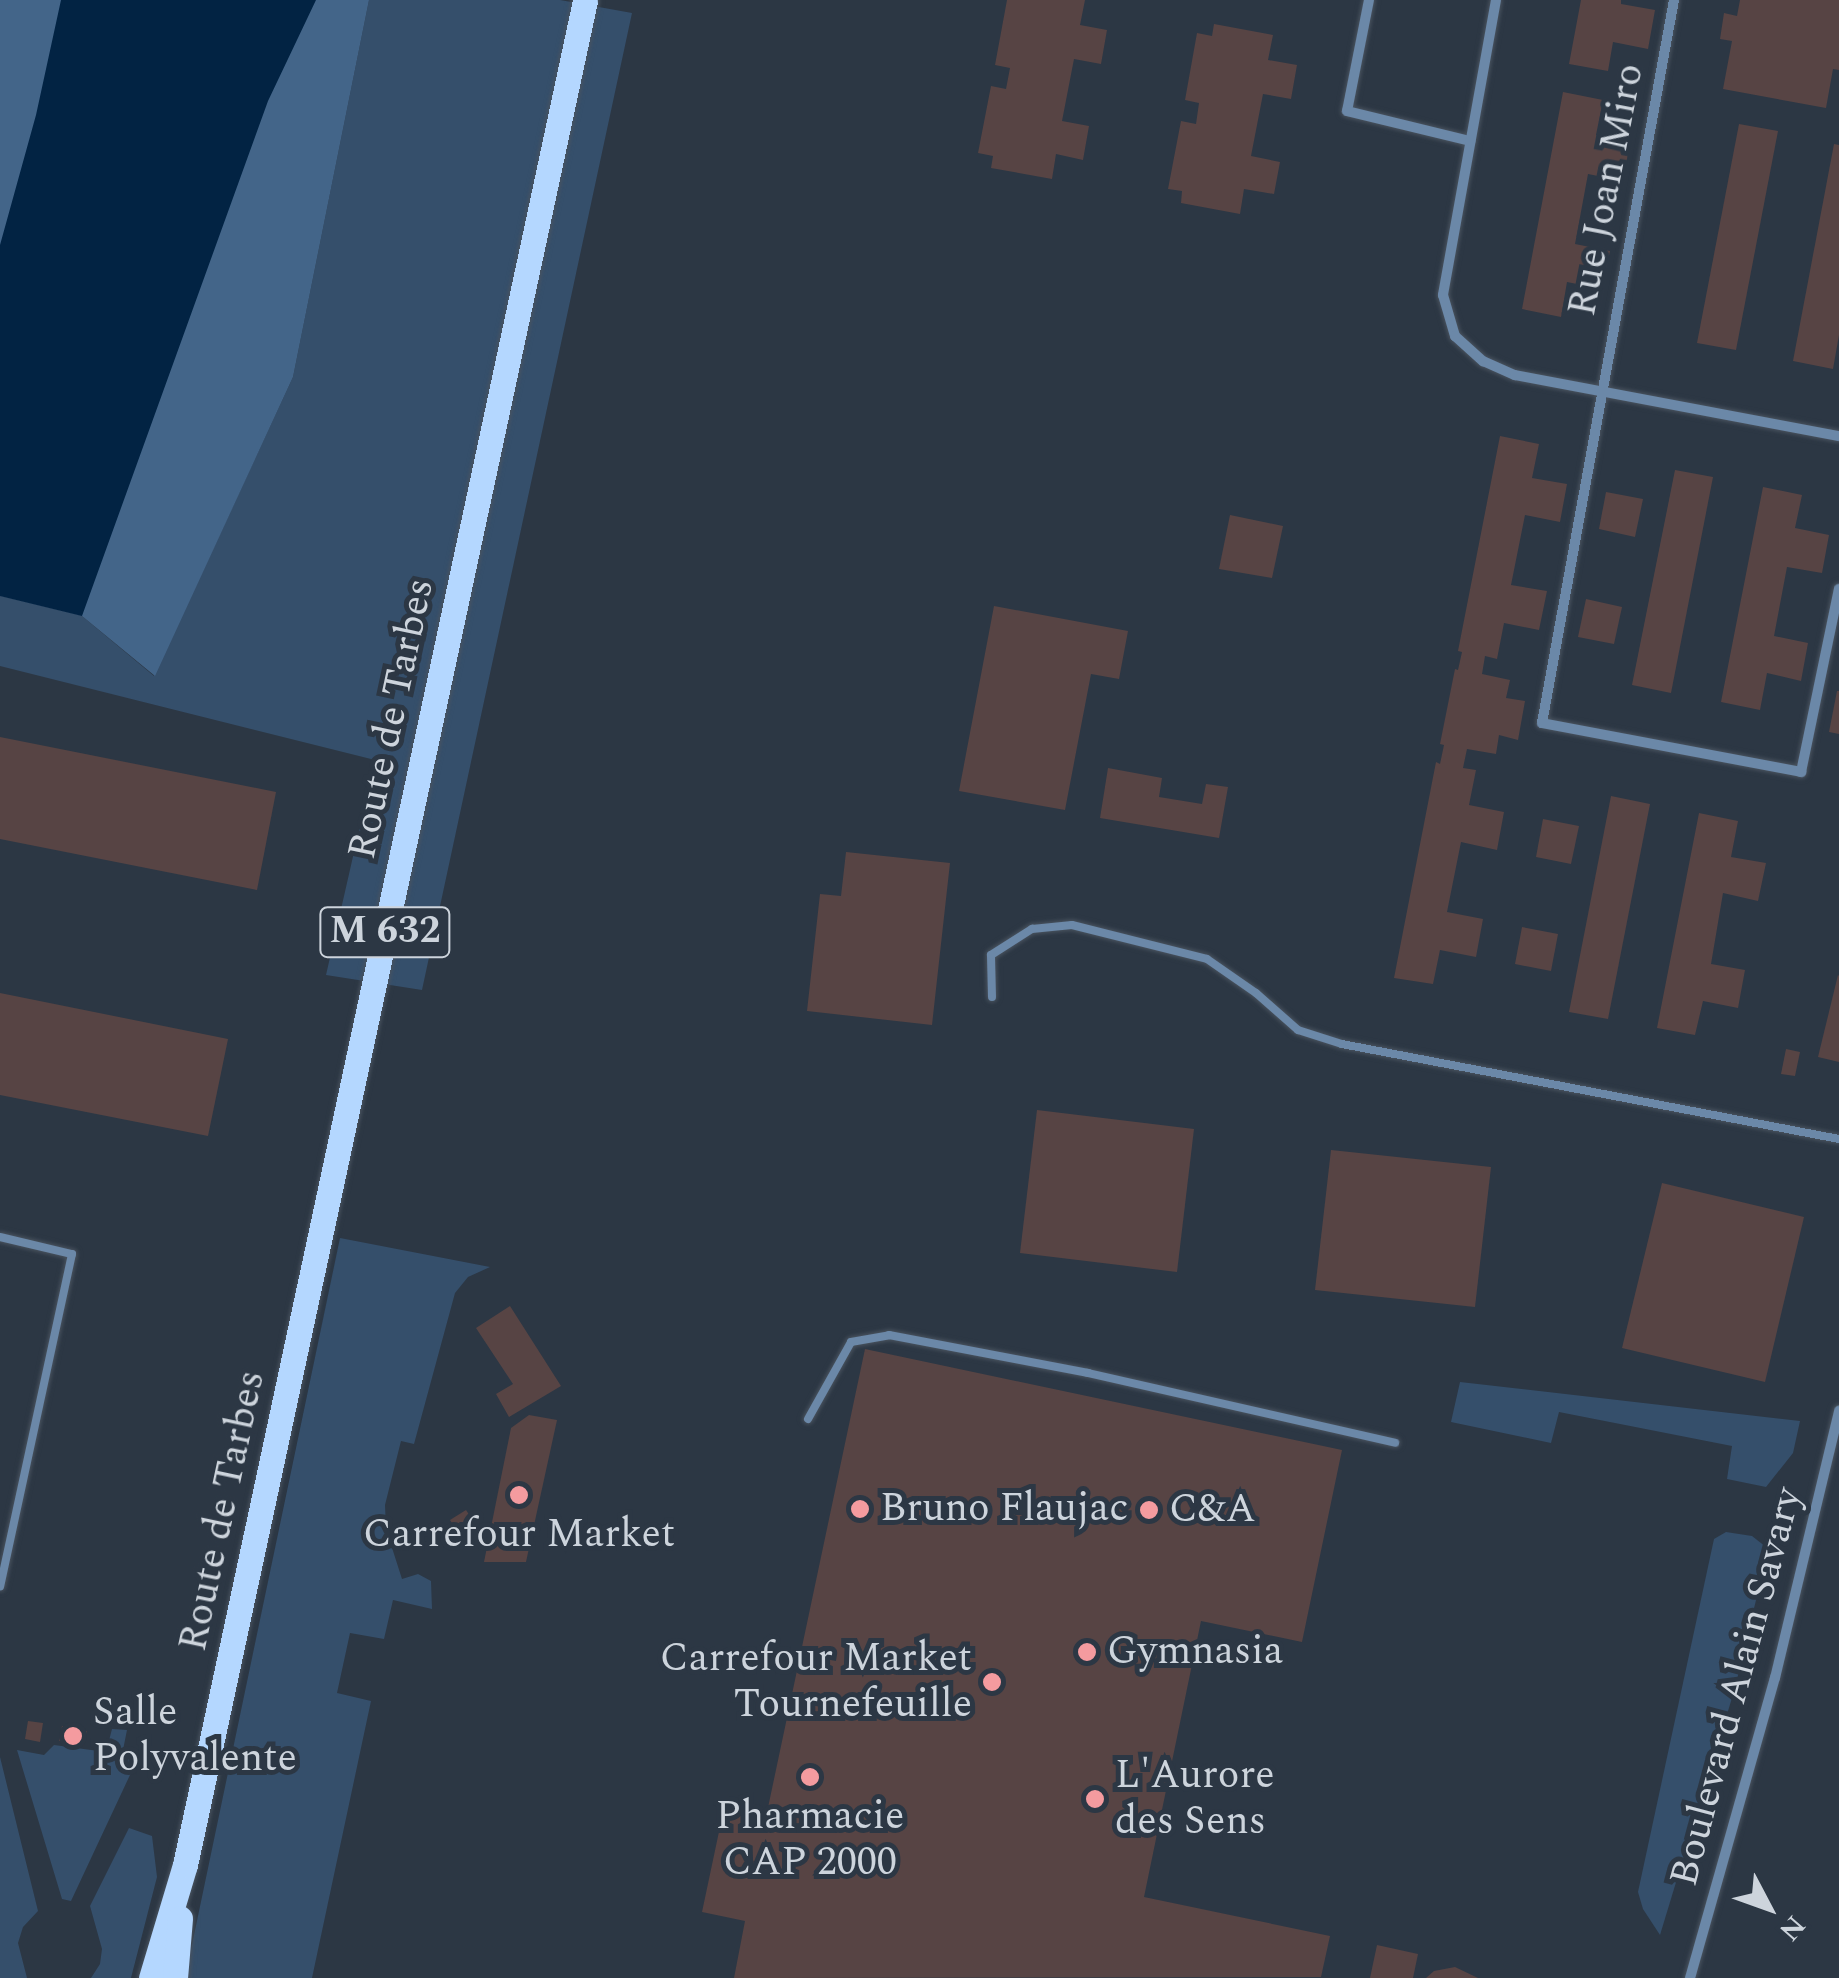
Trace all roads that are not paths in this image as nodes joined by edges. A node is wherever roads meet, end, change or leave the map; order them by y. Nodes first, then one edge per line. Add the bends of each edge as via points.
1 (584, 0) edge
2 (1369, 0) edge
3 (1496, 0) edge
4 (1674, 0) edge
5 (1470, 141) junction
6 (1602, 391) junction
7 (1839, 436) edge
8 (1839, 589) edge
9 (992, 996) dead end
10 (1839, 1139) edge
11 (0, 1237) edge
12 (1839, 1411) edge
13 (808, 1419) dead end
14 (1395, 1443) dead end
15 (0, 1586) edge
16 (185, 1864) junction
17 (151, 1978) edge
18 (175, 1978) edge
19 (1690, 1978) edge

1 - 16 main road, Route de Tarbes / M 632
2 - 5 street via 1347,111
3 - 5 street
4 - 6 street, Rue Joan Miro
5 - 6 street via 1443,295 1455,336 1483,361 1515,375
6 - 7 street
6 - 8 street, Rue Joan Miro via 1542,723 1801,772
9 - 10 lane via 991,955 1032,929 1072,926 1207,959 1298,1030 1342,1044
11 - 15 lane via 72,1254
12 - 19 street, Boulevard Alain Savary via 1775,1678
13 - 14 lane via 852,1342 889,1335 1088,1372
16 - 17 main road, Route de Tarbes / M 632
16 - 18 main road, Route de Tarbes / M 632

